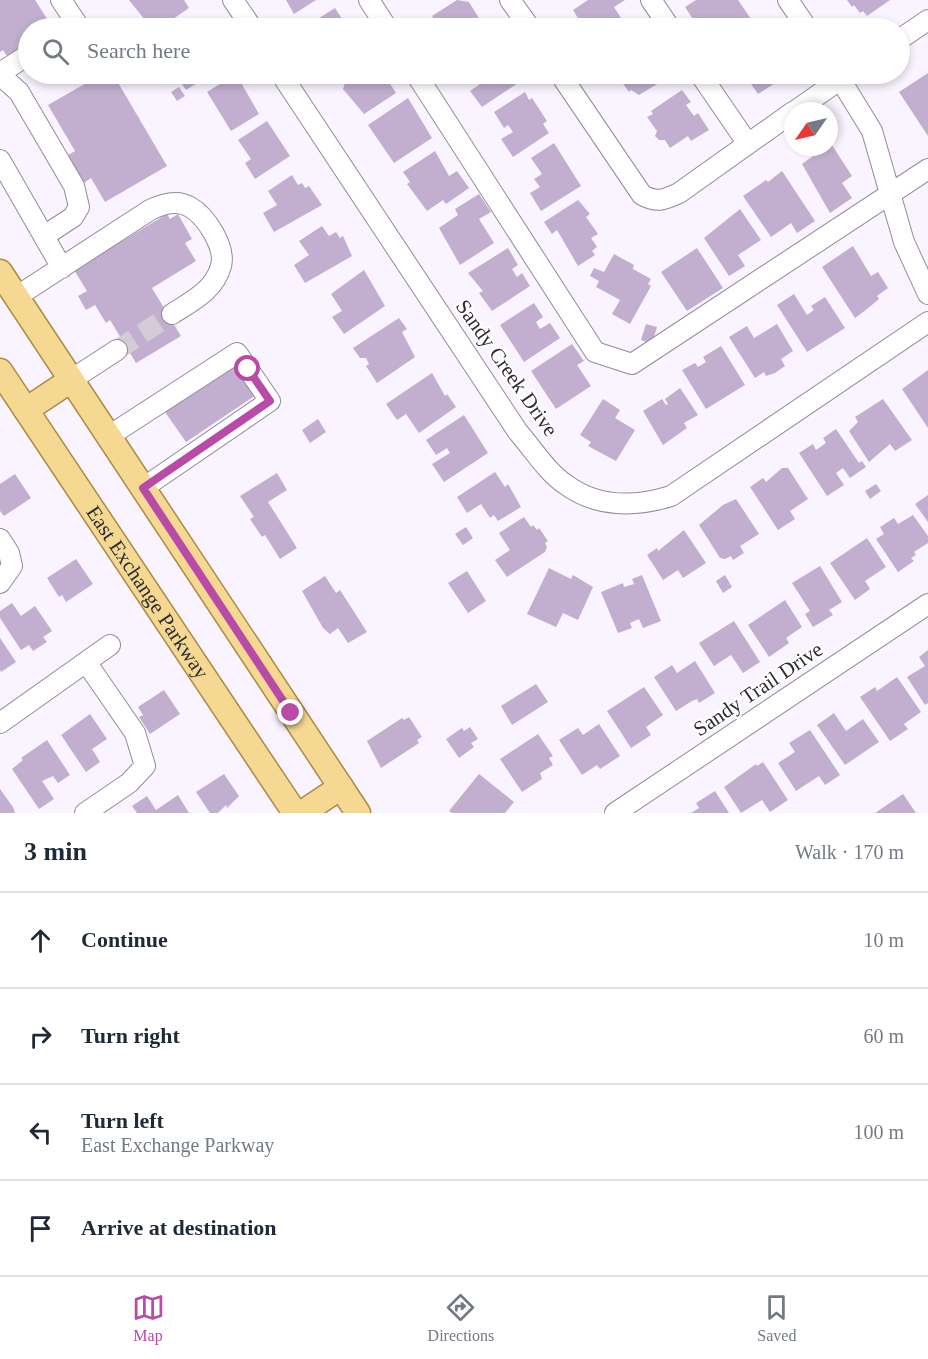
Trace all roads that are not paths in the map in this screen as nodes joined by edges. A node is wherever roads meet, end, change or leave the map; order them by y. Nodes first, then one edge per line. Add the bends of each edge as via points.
1 (61, 0) edge
2 (233, 0) edge
3 (369, 0) edge
4 (510, 0) edge
5 (651, 0) edge
6 (788, 0) edge
7 (73, 18) edge
8 (245, 18) edge
9 (381, 18) edge
10 (523, 18) edge
11 (663, 18) edge
12 (800, 18) edge
13 (928, 20) edge
14 (910, 32) edge
15 (18, 62) edge
16 (0, 74) edge
17 (288, 84) edge
18 (422, 84) edge
19 (567, 84) edge
20 (707, 84) edge
21 (830, 84) edge
22 (847, 84) edge
23 (807, 102) edge
24 (784, 119) edge
25 (748, 144) junction
26 (0, 160) edge
27 (928, 169) edge
28 (891, 194) junction
29 (44, 236) junction
30 (67, 264) junction
31 (0, 272) edge
32 (928, 294) edge
33 (8, 302) edge
34 (172, 314) tunnel mouth
35 (928, 322) edge
36 (117, 350) tunnel mouth
37 (0, 371) edge
38 (71, 380) junction
39 (26, 410) junction
40 (109, 436) junction
41 (143, 488) junction
42 (0, 539) edge
43 (0, 583) edge
44 (928, 604) edge
45 (110, 645) dead end
46 (86, 662) junction
47 (0, 723) edge
48 (341, 787) junction
49 (85, 813) edge
50 (295, 813) edge
51 (303, 813) edge
52 (358, 813) edge
53 (615, 813) edge

1 - 7 street
2 - 8 street
3 - 9 street
4 - 10 street
5 - 11 street
6 - 12 street
13 - 14 street
15 - 16 street
16 - 29 street via 19,92 74,186 77,213
17 - 35 street, Sandy Creek Drive via 518,432 564,484 597,500 629,505 672,496
18 - 28 street via 595,352 632,364
19 - 25 street via 642,195 652,200 662,201 679,193
20 - 25 street
21 - 23 street
22 - 28 street via 872,131
24 - 25 street
26 - 29 street
27 - 28 street
28 - 32 street via 904,242
29 - 30 street
30 - 33 street
30 - 34 street via 162,204 190,206 218,242 221,265 204,294
31 - 33 main road
33 - 38 main road
36 - 38 street
37 - 39 main road, East Exchange Parkway
38 - 39 main road
38 - 40 main road
39 - 50 main road, East Exchange Parkway
40 - 41 main road
40 - 41 street via 237,353 270,401
41 - 48 main road
42 - 43 street via 12,566
44 - 53 street, Sandy Trail Drive
45 - 46 street
46 - 47 street
46 - 49 street via 135,733 145,766 129,783
48 - 51 main road
48 - 52 main road

